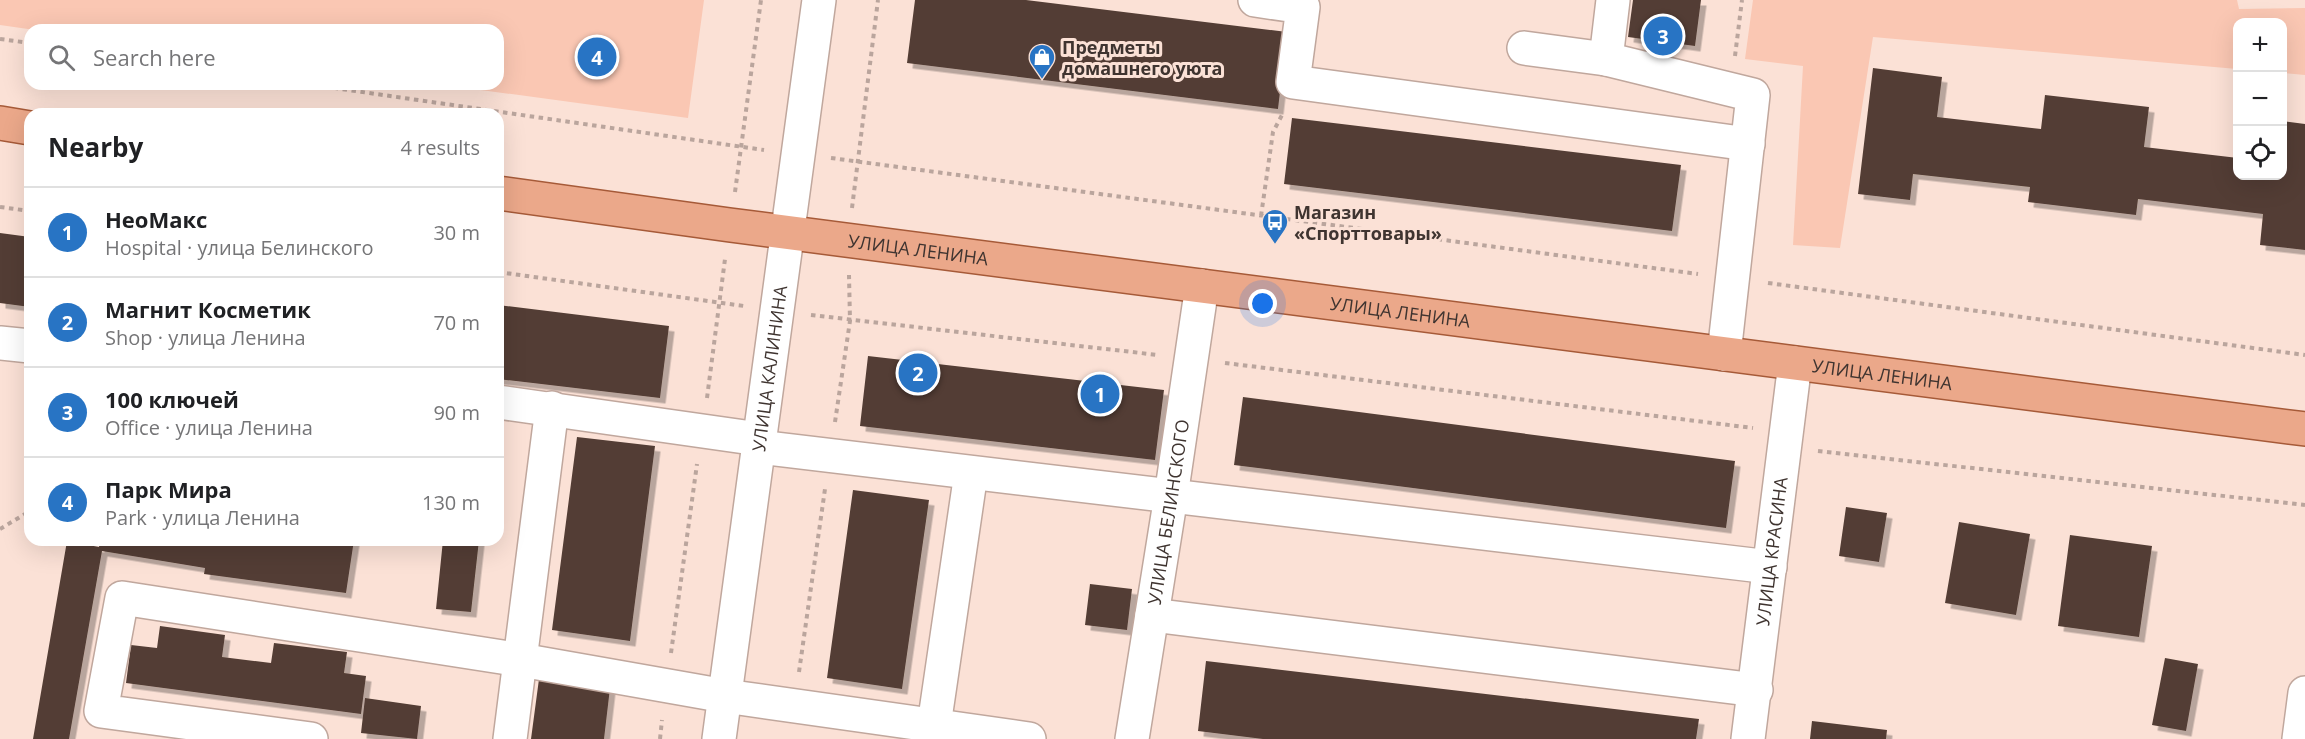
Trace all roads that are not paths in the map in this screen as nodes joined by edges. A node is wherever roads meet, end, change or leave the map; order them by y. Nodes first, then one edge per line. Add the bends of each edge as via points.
1 (819, 0) edge
2 (1255, 0) edge
3 (1613, 0) edge
4 (1524, 48) dead end
5 (1606, 59) junction
6 (0, 123) edge
7 (24, 127) edge
8 (1748, 144) junction
9 (504, 194) edge
10 (789, 232) junction
11 (1202, 286) junction
12 (0, 343) edge
13 (24, 345) edge
14 (1724, 354) junction
15 (1795, 363) junction
16 (504, 403) edge
17 (552, 408) junction
18 (2305, 429) edge
19 (758, 443) junction
20 (970, 473) junction
21 (1171, 496) junction
22 (1770, 567) junction
23 (1152, 615) junction
24 (521, 660) junction
25 (1755, 690) junction
26 (2305, 693) edge
27 (725, 696) junction
28 (98, 725) edge
29 (933, 732) edge
30 (310, 739) edge
31 (510, 739) edge
32 (719, 739) edge
33 (1029, 739) edge
34 (1132, 739) edge
35 (1748, 739) edge
36 (2299, 739) edge

1 - 10 street, УЛИЦА КАЛИНИНА
2 - 8 street via 1303,7 1293,82
3 - 5 street
4 - 5 street
5 - 8 street via 1753,95
6 - 7 main road
8 - 14 street
9 - 10 main road, УЛИЦА ЛЕНИНА
10 - 11 main road, УЛИЦА ЛЕНИНА
10 - 19 street, УЛИЦА КАЛИНИНА
11 - 14 main road, УЛИЦА ЛЕНИНА
11 - 21 street, УЛИЦА БЕЛИНСКОГО
12 - 13 street
14 - 15 main road, УЛИЦА ЛЕНИНА
15 - 18 main road, УЛИЦА ЛЕНИНА
15 - 22 street, УЛИЦА КРАСИНА
16 - 17 street
17 - 19 street via 702,430
17 - 24 street
19 - 20 street
19 - 27 street, УЛИЦА КАЛИНИНА
20 - 21 street
20 - 29 street
21 - 22 street
21 - 23 street, УЛИЦА БЕЛИНСКОГО
22 - 25 street, УЛИЦА КРАСИНА
23 - 25 street
23 - 34 street, УЛИЦА БЕЛИНСКОГО
24 - 27 street
24 - 28 street via 122,598
24 - 31 street
25 - 35 street, УЛИЦА КРАСИНА
26 - 36 street
27 - 29 street
27 - 32 street, УЛИЦА КАЛИНИНА
28 - 30 street
29 - 33 street

